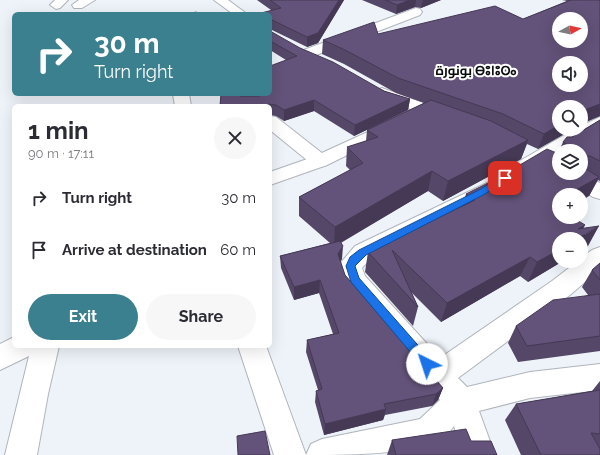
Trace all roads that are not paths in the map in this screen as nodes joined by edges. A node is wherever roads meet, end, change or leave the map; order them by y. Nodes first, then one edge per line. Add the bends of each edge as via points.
1 (89, 0) edge
2 (220, 0) edge
3 (78, 5) dead end
4 (238, 12) edge
5 (416, 12) dead end
6 (325, 62) edge
7 (370, 86) edge
8 (600, 122) edge
9 (272, 123) edge
10 (519, 148) edge
11 (539, 157) junction
12 (320, 161) junction
13 (552, 165) edge
14 (272, 178) edge
15 (579, 180) edge
16 (600, 192) edge
17 (600, 256) edge
18 (18, 348) edge
19 (44, 348) edge
20 (253, 348) edge
21 (0, 358) edge
22 (438, 376) junction
23 (600, 377) edge
24 (461, 402) junction
25 (21, 455) edge
26 (290, 455) edge
27 (322, 455) edge
28 (479, 455) edge

1 - 3 street
2 - 4 street
5 - 6 street via 300,51
7 - 12 street via 389,97 433,112
8 - 11 street
9 - 12 street
10 - 11 street
11 - 13 street
11 - 22 street via 482,192 363,252 350,266 354,280
12 - 14 street
15 - 16 street
17 - 22 street via 561,288
18 - 21 street
19 - 25 street
20 - 26 street
22 - 24 street
23 - 24 street via 530,385
24 - 27 street via 430,430 420,434
24 - 28 street

